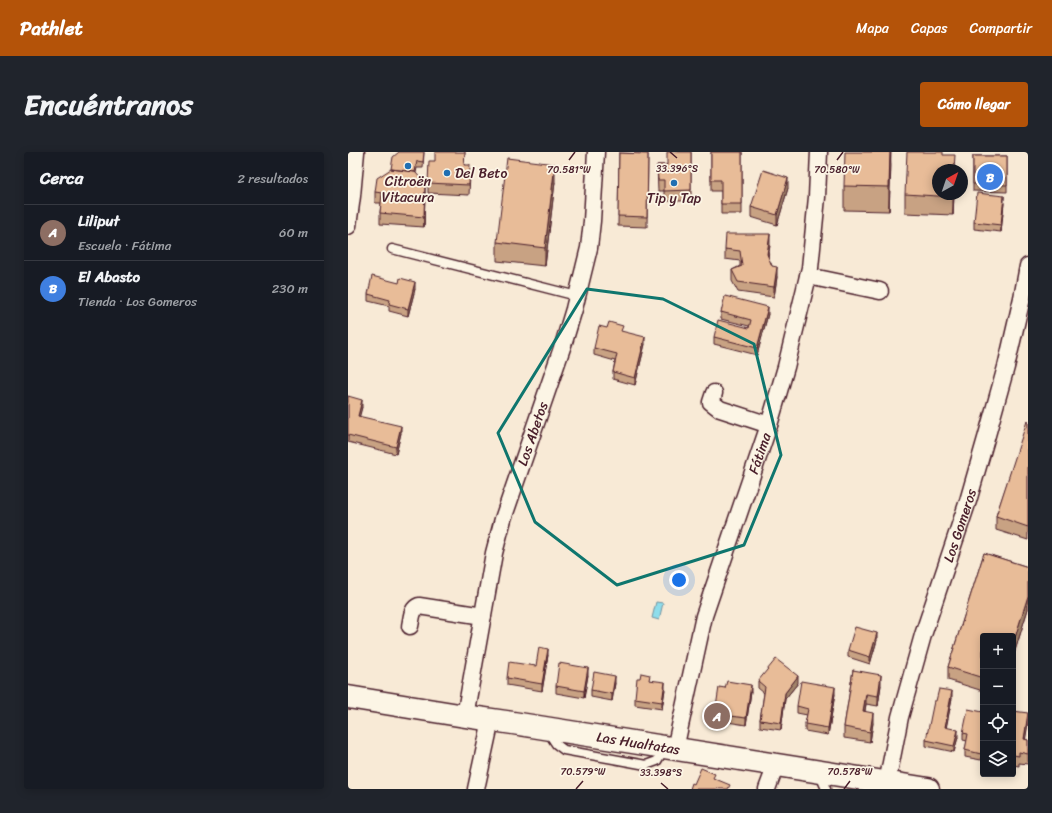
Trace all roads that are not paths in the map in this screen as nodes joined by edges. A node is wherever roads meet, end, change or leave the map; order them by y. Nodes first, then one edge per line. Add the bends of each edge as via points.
1 (356, 152) edge
2 (596, 152) edge
3 (819, 152) edge
4 (348, 226) edge
5 (392, 249) dead end
6 (1028, 266) edge
7 (808, 276) junction
8 (880, 291) dead end
9 (577, 296) junction
10 (714, 394) dead end
11 (769, 426) junction
12 (483, 616) junction
13 (410, 626) dead end
14 (348, 697) edge
15 (465, 716) junction
16 (491, 720) junction
17 (670, 748) junction
18 (776, 765) junction
19 (824, 781) edge
20 (887, 783) junction
21 (476, 789) edge
22 (767, 789) edge
23 (928, 789) edge

1 - 4 street
2 - 9 street, Los Abetos via 592,221
3 - 7 street, Fátima
5 - 9 lane
6 - 20 street, Los Gomeros via 1006,367 968,501 923,635 900,717
7 - 8 street
7 - 11 street, Fátima
9 - 12 street, Los Abetos via 564,342 503,518
10 - 11 street via 712,402 720,409
11 - 17 street, Fátima via 704,616
12 - 13 street via 419,606 413,612
12 - 15 street, Los Abetos
14 - 15 street, Las Hualtatas
15 - 16 street, Las Hualtatas
16 - 17 street, Las Hualtatas
16 - 21 street
17 - 18 street, Las Hualtatas
18 - 19 street, Las Hualtatas
18 - 22 street
19 - 20 street, Las Hualtatas
20 - 23 street, Las Hualtatas

